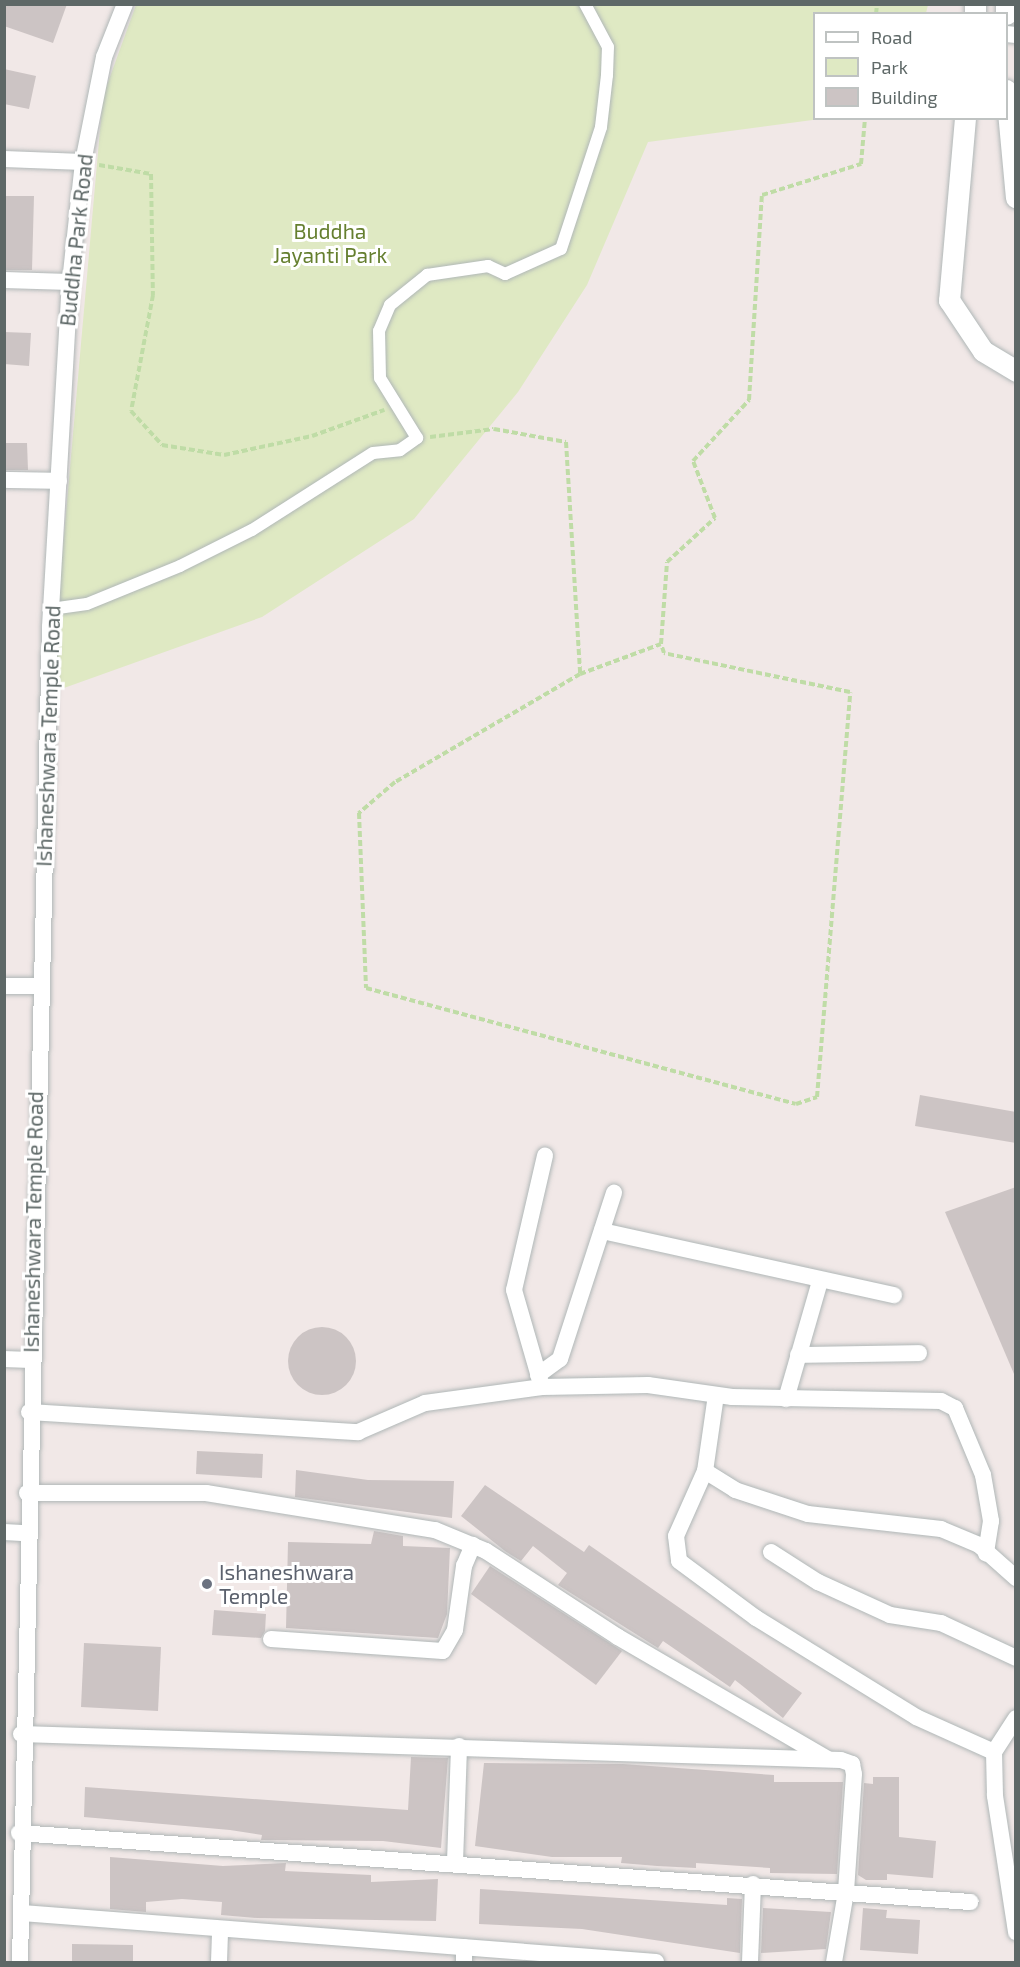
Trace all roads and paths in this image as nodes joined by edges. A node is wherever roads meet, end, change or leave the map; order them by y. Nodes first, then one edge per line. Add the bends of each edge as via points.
1 (125, 4) edge
2 (585, 4) edge
3 (1008, 112) edge
4 (866, 120) edge
5 (965, 120) edge
6 (4, 159) edge
7 (83, 162) junction
8 (1016, 198) edge
9 (4, 280) edge
10 (70, 282) junction
11 (1016, 371) edge
12 (396, 406) junction
13 (417, 438) junction
14 (4, 480) edge
15 (59, 481) junction
16 (51, 609) junction
17 (661, 644) junction
18 (579, 674) junction
19 (4, 986) edge
20 (39, 986) junction
21 (545, 1156) dead end
22 (614, 1193) dead end
23 (602, 1231) junction
24 (820, 1281) junction
25 (894, 1295) dead end
26 (920, 1353) dead end
27 (798, 1355) junction
28 (4, 1359) edge
29 (30, 1360) junction
30 (540, 1381) junction
31 (716, 1395) junction
32 (786, 1399) junction
33 (29, 1412) junction
34 (705, 1471) junction
35 (27, 1493) junction
36 (4, 1532) edge
37 (26, 1533) junction
38 (473, 1545) junction
39 (771, 1552) dead end
40 (986, 1554) junction
41 (1016, 1578) edge
42 (271, 1639) dead end
43 (1016, 1658) edge
44 (1016, 1718) edge
45 (21, 1734) junction
46 (459, 1746) junction
47 (994, 1752) junction
48 (830, 1760) junction
49 (12, 1800) edge
50 (19, 1833) junction
51 (455, 1862) junction
52 (753, 1884) junction
53 (846, 1892) junction
54 (971, 1902) dead end
55 (22, 1913) junction
56 (220, 1931) junction
57 (1016, 1932) edge
58 (13, 1941) edge
59 (464, 1955) edge
60 (20, 1962) edge
61 (219, 1962) edge
62 (656, 1962) edge
63 (750, 1962) edge
64 (834, 1962) edge

1 - 7 street, Buddha Park Road via 104,57
2 - 12 street via 608,47 607,75 601,127 570,231 547,259 514,271 505,274 489,266 445,270 405,288 390,305 376,356 380,378
3 - 8 street
4 - 17 path via 861,164 762,195 749,400 693,461 715,518 667,562
5 - 11 street via 949,300 983,351
6 - 7 street
7 - 10 street, Buddha Park Road
7 - 12 path via 151,174 153,295 130,411 162,445 224,455 312,436
9 - 10 street
10 - 15 street, Buddha Park Road
12 - 13 street
13 - 16 street via 400,450 373,453 252,530 180,566 96,601
13 - 18 path via 494,429 566,442
14 - 15 street
15 - 16 street, Ishaneshwara Temple Road
16 - 20 street, Ishaneshwara Temple Road
17 - 18 path
17 - 18 path via 664,653 850,692 817,1097 796,1104 366,988 359,813 395,782
19 - 20 street
20 - 29 street, Ishaneshwara Temple Road
21 - 30 street via 514,1290
22 - 23 street
23 - 24 street
23 - 30 street via 560,1359
24 - 25 street
24 - 27 street
26 - 27 street
27 - 32 street
28 - 29 street
29 - 33 street, Ishaneshwara Temple Road
30 - 31 street via 648,1385
30 - 33 street via 425,1402 358,1432
31 - 32 street
31 - 34 street
32 - 40 street via 941,1401 955,1408 987,1493 991,1521
33 - 35 street, Ishaneshwara Temple Road
34 - 40 street via 735,1490 808,1514 941,1529
34 - 47 street via 676,1536 679,1560 756,1618 915,1717
35 - 37 street, Ishaneshwara Temple Road
35 - 38 street via 206,1493 435,1530
36 - 37 street
37 - 45 street, Ishaneshwara Temple Road
38 - 42 street via 460,1582 455,1630 442,1651
38 - 48 street
39 - 43 street via 818,1582 890,1615 941,1623
40 - 41 street
44 - 47 street
45 - 46 street
45 - 49 street, Ishaneshwara Temple Road
46 - 48 street
46 - 51 street
47 - 57 street via 995,1796
48 - 53 street via 852,1764 854,1774
49 - 50 street, Ishaneshwara Temple Road
50 - 51 street
50 - 55 street, Ishaneshwara Temple Road
51 - 52 street
52 - 53 street
52 - 63 street
53 - 54 street
53 - 64 street
55 - 56 street
55 - 58 street, Ishaneshwara Temple Road
56 - 59 street
56 - 61 street
58 - 60 street, Ishaneshwara Temple Road
59 - 62 street

